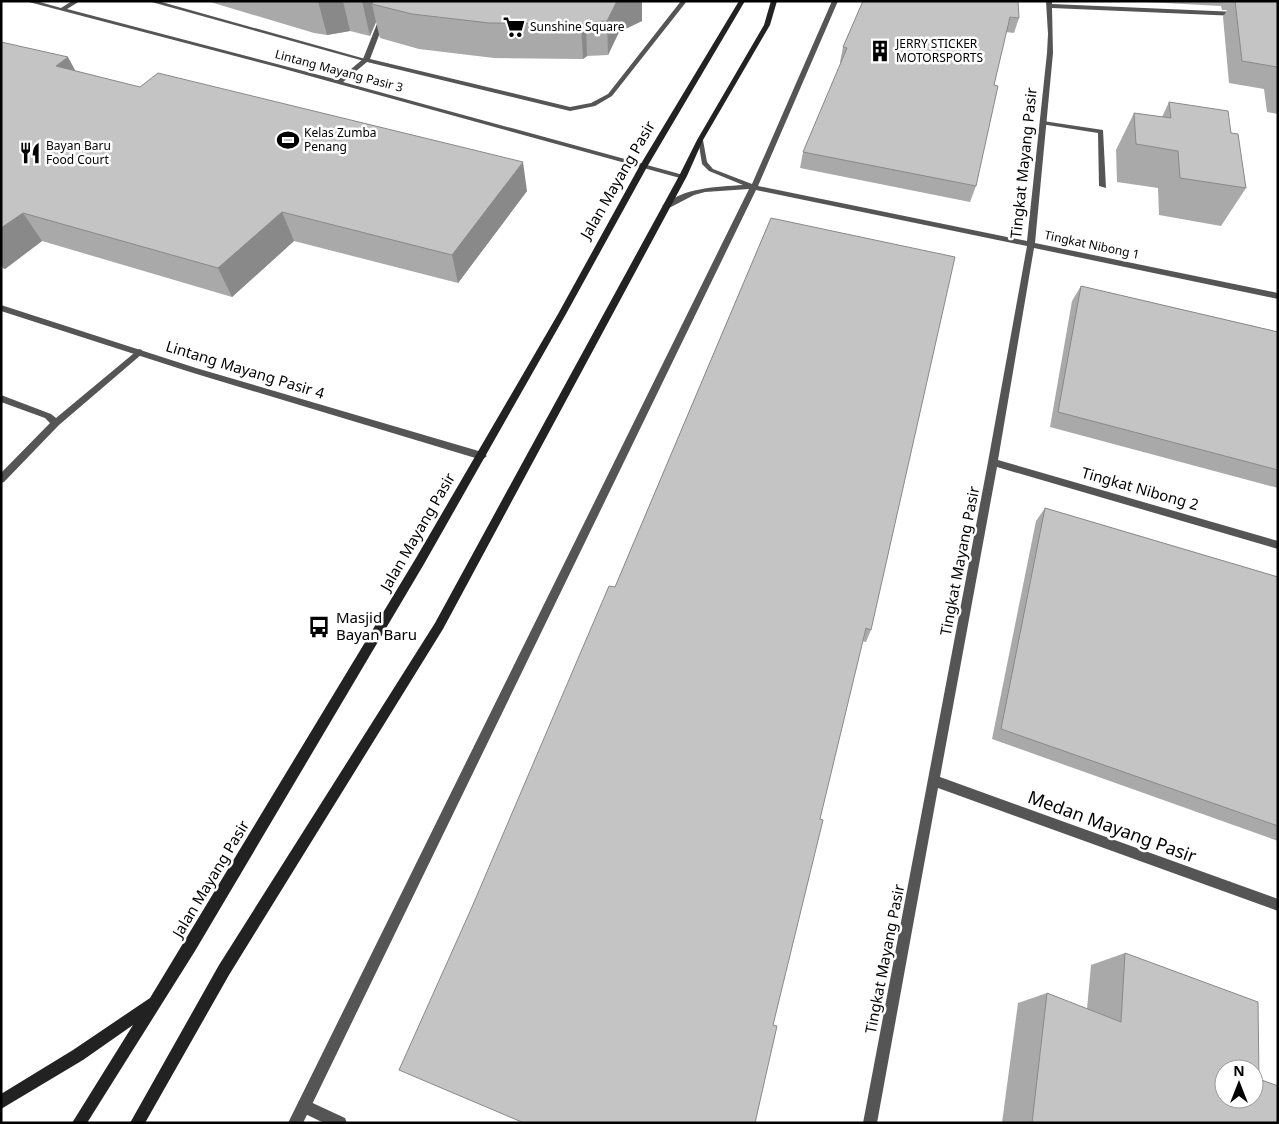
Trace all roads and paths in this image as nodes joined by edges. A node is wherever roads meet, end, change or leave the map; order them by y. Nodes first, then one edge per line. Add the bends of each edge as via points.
1 (28, 1) edge
2 (77, 1) edge
3 (151, 1) edge
4 (684, 1) edge
5 (742, 1) edge
6 (774, 1) edge
7 (835, 1) edge
8 (381, 2) edge
9 (389, 2) edge
10 (1050, 4) edge
11 (63, 9) junction
12 (1248, 15) edge
13 (366, 60) junction
14 (339, 82) junction
15 (1043, 124) junction
16 (700, 140) junction
17 (643, 167) junction
18 (683, 176) junction
19 (1103, 186) dead end
20 (754, 187) junction
21 (666, 206) junction
22 (1031, 244) junction
23 (1278, 296) edge
24 (1, 308) edge
25 (139, 352) junction
26 (1, 398) edge
27 (56, 423) junction
28 (482, 456) junction
29 (994, 462) junction
30 (1, 479) edge
31 (1278, 545) edge
32 (934, 781) junction
33 (1278, 905) edge
34 (156, 1001) junction
35 (1, 1102) edge
36 (304, 1106) junction
37 (79, 1123) edge
38 (137, 1123) edge
39 (295, 1123) edge
40 (340, 1123) edge
41 (870, 1123) edge

1 - 11 street, Lintang Mayang Pasir 3
2 - 11 street
3 - 13 street
4 - 13 street via 610,95 593,105 570,109
5 - 17 street, Jalan Mayang Pasir
6 - 16 street via 767,25
7 - 20 street
8 - 9 street
9 - 13 street
10 - 12 street
10 - 15 street, Tingkat Mayang Pasir via 1052,34
11 - 14 street, Lintang Mayang Pasir 3
13 - 14 street
14 - 17 street, Lintang Mayang Pasir 3
15 - 19 street via 1101,131
15 - 22 street, Tingkat Mayang Pasir
16 - 18 street
16 - 20 street via 704,163 711,170
17 - 18 street, Lintang Mayang Pasir 3
17 - 28 street, Jalan Mayang Pasir
18 - 21 street
20 - 21 street via 705,190
20 - 22 street, Tingkat Nibong 1
20 - 36 street
21 - 38 street via 439,626 224,970
22 - 23 street, Tingkat Nibong 1
22 - 29 street, Tingkat Mayang Pasir
24 - 25 street, Lintang Mayang Pasir 4
25 - 27 street
25 - 28 street, Lintang Mayang Pasir 4
26 - 27 street via 48,416
27 - 30 street
28 - 34 street, Jalan Mayang Pasir
29 - 31 street, Tingkat Nibong 2
29 - 32 street, Tingkat Mayang Pasir
32 - 33 street, Medan Mayang Pasir
32 - 41 street, Tingkat Mayang Pasir
34 - 35 street via 78,1056
34 - 37 street, Jalan Mayang Pasir
36 - 39 street
36 - 40 street

